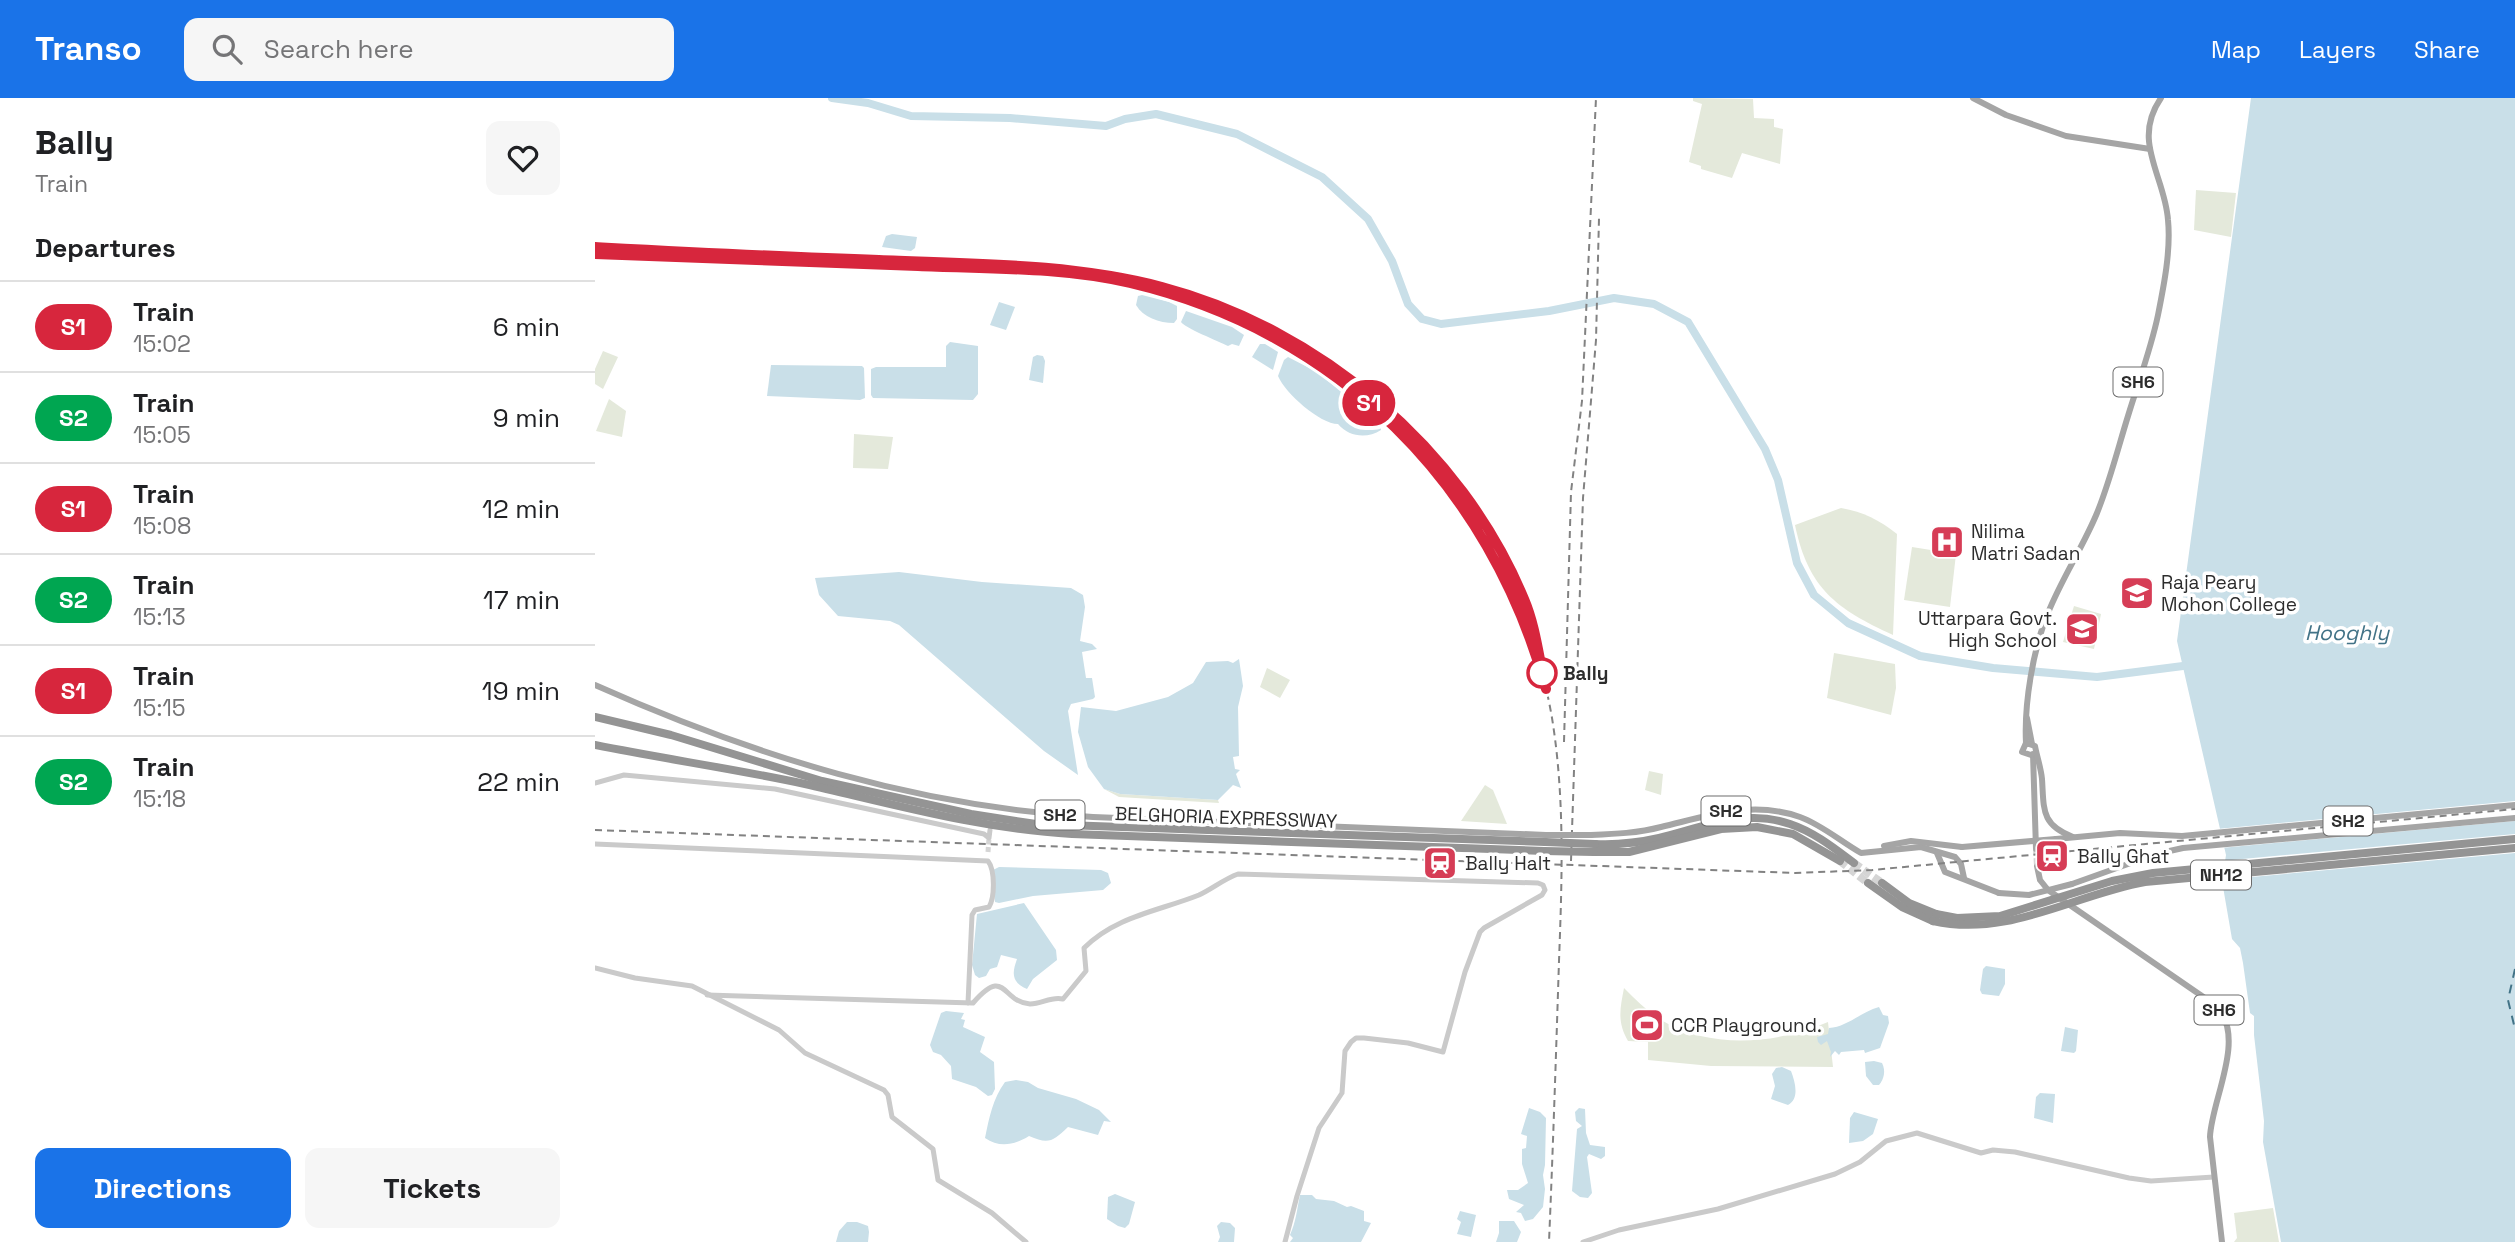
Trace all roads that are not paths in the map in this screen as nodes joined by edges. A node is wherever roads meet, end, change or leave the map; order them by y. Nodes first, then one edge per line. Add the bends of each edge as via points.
1 (1973, 98) edge
2 (2161, 98) edge
3 (2150, 149) junction
4 (595, 685) edge
5 (595, 717) edge
6 (595, 745) edge
7 (2031, 748) junction
8 (595, 783) edge
9 (2515, 805) edge
10 (2515, 818) edge
11 (990, 830) dead end
12 (2075, 838) junction
13 (2515, 839) edge
14 (1545, 843) junction
15 (595, 844) edge
16 (1593, 844) junction
17 (2515, 848) edge
18 (1883, 849) junction
19 (2036, 849) tunnel mouth
20 (988, 852) tunnel mouth
21 (1937, 853) junction
22 (988, 861) junction
23 (1840, 861) tunnel mouth
24 (1854, 863) tunnel mouth
25 (2037, 866) tunnel mouth
26 (1964, 878) junction
27 (1868, 883) tunnel mouth
28 (1882, 883) tunnel mouth
29 (1935, 918) junction
30 (595, 968) edge
31 (707, 995) junction
32 (968, 1003) junction
33 (2214, 1177) junction
34 (1026, 1242) edge
35 (1285, 1242) edge
36 (1583, 1242) edge
37 (2222, 1242) edge

1 - 3 main road via 2066,136
2 - 3 main road, SH6 via 2150,121
3 - 7 main road, SH6 via 2168,219 2158,316 2100,505 2047,615 2028,701
4 - 14 main road, SH2 via 802,765 984,807 1037,814
5 - 14 highway, BELGHORIA EXPRESSWAY via 822,780 1036,824
6 - 14 highway, BELGHORIA EXPRESSWAY via 1019,830
7 - 12 main road via 2041,770 2047,818 2059,831
7 - 19 main road, SH6
8 - 11 street via 624,775 775,789 989,838
9 - 12 main road, SH2 via 2182,836
10 - 26 main road, SH2, bridge via 2183,848 2029,895 1999,893
12 - 18 main road, SH2, bridge via 1962,847 1911,841
13 - 29 highway, NH12, bridge via 2153,873 2000,916
14 - 16 highway, BELGHORIA EXPRESSWAY, bridge
14 - 16 main road, SH2, bridge
15 - 22 street
16 - 18 main road, SH2 via 1715,812 1753,809 1801,818 1854,849
16 - 23 highway, BELGHORIA EXPRESSWAY via 1629,852 1721,830 1757,827 1793,834
16 - 24 highway, BELGHORIA EXPRESSWAY via 1641,842 1720,821 1769,819 1804,830
17 - 29 highway, NH12, bridge via 2145,882 2002,923 1969,927
18 - 21 main road, SH2 via 1913,847
20 - 22 street
21 - 26 main road, SH2 via 1945,872
21 - 26 main road via 1958,859
22 - 32 street via 992,902 972,915
25 - 33 main road, SH6 via 2048,890 2199,994 2224,1017 2227,1063 2210,1129
27 - 29 highway, NH12 via 1902,906
28 - 29 highway, NH12
30 - 31 street via 686,984
31 - 32 street
31 - 34 street via 779,1030 805,1053 884,1090 892,1117 933,1149 938,1180 992,1213
32 - 35 street via 995,986 1030,1004 1063,999 1086,971 1084,948 1099,935 1238,874 1543,885 1542,895 1481,933 1443,1052 1364,1038 1356,1038 1345,1051 1342,1093 1319,1128
33 - 36 street via 2129,1178 2015,1152 1981,1153 1917,1133 1886,1141 1860,1162 1835,1174 1724,1208
33 - 37 main road, SH6

